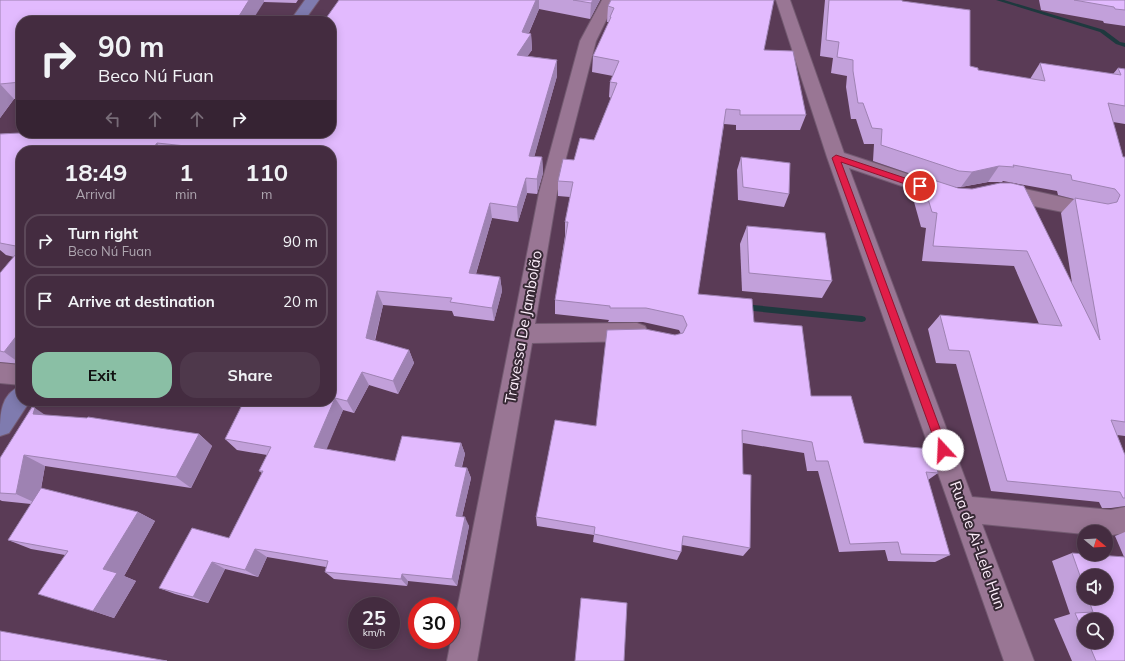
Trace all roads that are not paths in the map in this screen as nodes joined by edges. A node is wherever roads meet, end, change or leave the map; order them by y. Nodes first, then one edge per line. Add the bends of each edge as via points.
1 (312, 0) edge
2 (609, 0) edge
3 (783, 0) edge
4 (301, 16) edge
5 (836, 158) junction
6 (988, 190) edge
7 (961, 196) edge
8 (1093, 211) edge
9 (522, 334) junction
10 (657, 335) edge
11 (0, 373) edge
12 (16, 375) edge
13 (16, 403) edge
14 (0, 425) edge
15 (965, 508) junction
16 (1125, 520) edge
17 (462, 661) edge
18 (1019, 661) edge

1 - 4 main road
2 - 9 street, Travessa De Jambolão via 588,41 548,193
3 - 5 street, Rua de Ai-Lele Hun
5 - 7 street via 947,195
5 - 15 street, Rua de Ai-Lele Hun
6 - 8 street via 999,190
9 - 10 street via 643,332
9 - 17 street, Travessa De Jambolão
11 - 12 street
13 - 14 main road
15 - 16 street via 1111,522
15 - 18 street, Rua de Ai-Lele Hun

